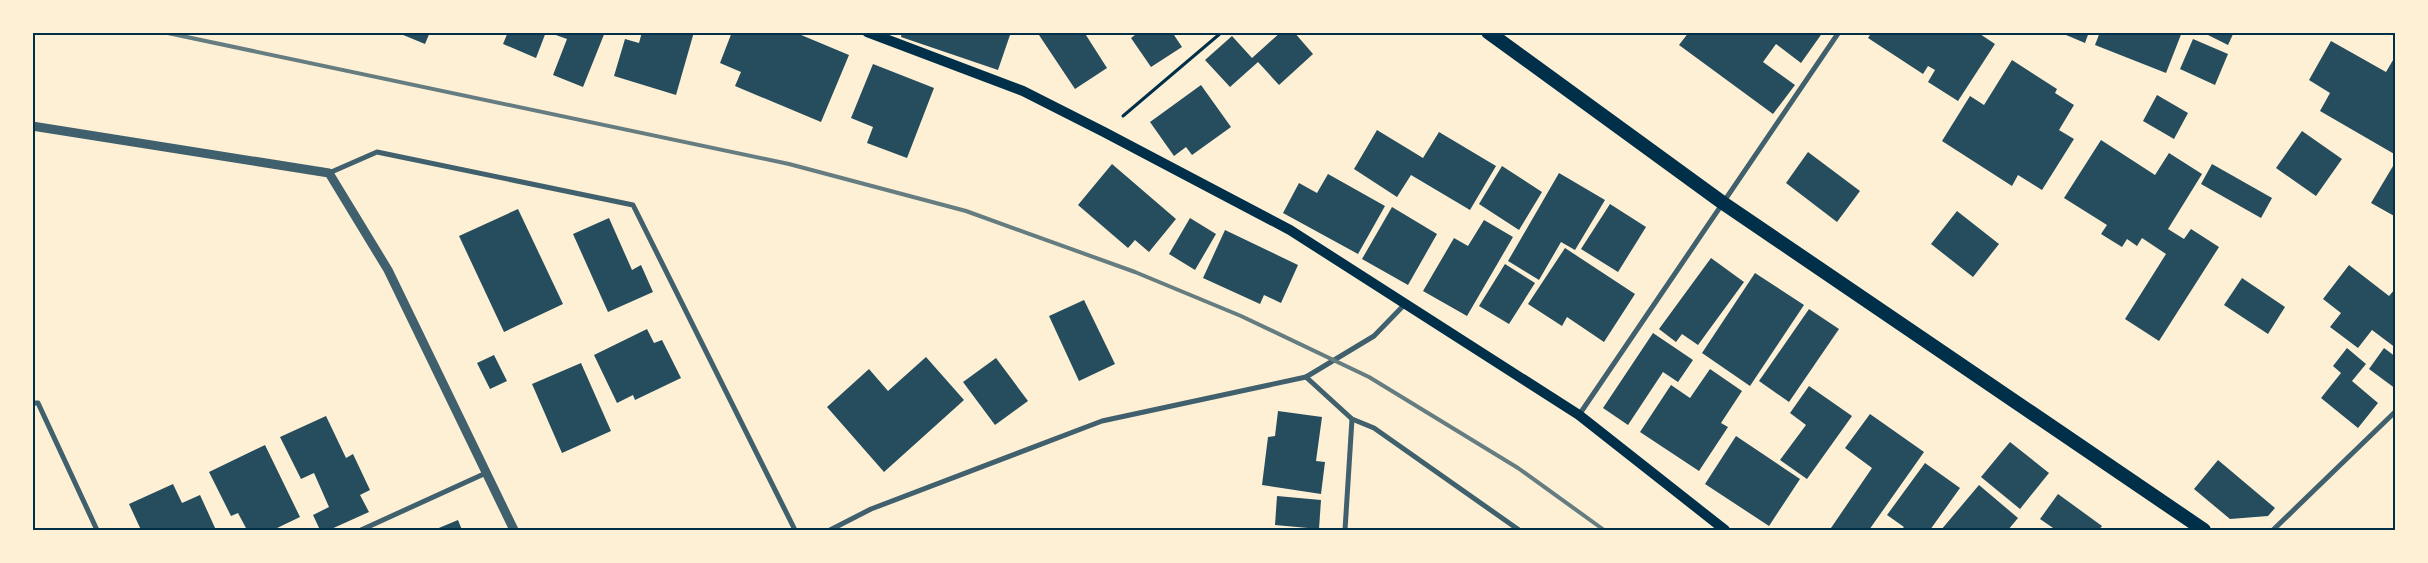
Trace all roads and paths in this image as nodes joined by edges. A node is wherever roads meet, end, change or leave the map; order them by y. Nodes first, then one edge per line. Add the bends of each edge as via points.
1 (866, 32) edge
2 (1222, 32) edge
3 (1488, 32) edge
4 (1840, 32) edge
5 (32, 126) edge
6 (1104, 132) junction
7 (329, 173) junction
8 (1723, 204) junction
9 (1406, 303) junction
10 (1306, 377) junction
11 (32, 402) edge
12 (2396, 411) edge
13 (1579, 415) junction
14 (1352, 419) junction
15 (486, 473) junction
16 (97, 530) edge
17 (361, 530) edge
18 (514, 530) edge
19 (795, 530) edge
20 (830, 530) edge
21 (1345, 530) edge
22 (1519, 530) edge
23 (1725, 530) edge
24 (2204, 530) edge
25 (2273, 530) edge

1 - 6 main road via 1023,91
2 - 6 path
3 - 8 highway
4 - 8 street
5 - 7 street
6 - 9 main road via 1290,230
7 - 15 street via 388,270
7 - 19 street via 377,152 632,205
8 - 13 street
8 - 24 highway
9 - 10 street via 1374,336
9 - 13 main road
10 - 14 street
10 - 20 street via 1102,421 871,509
11 - 16 street via 38,403
12 - 25 street
13 - 23 main road
14 - 21 street
14 - 22 street via 1374,428
15 - 17 street
15 - 18 street

